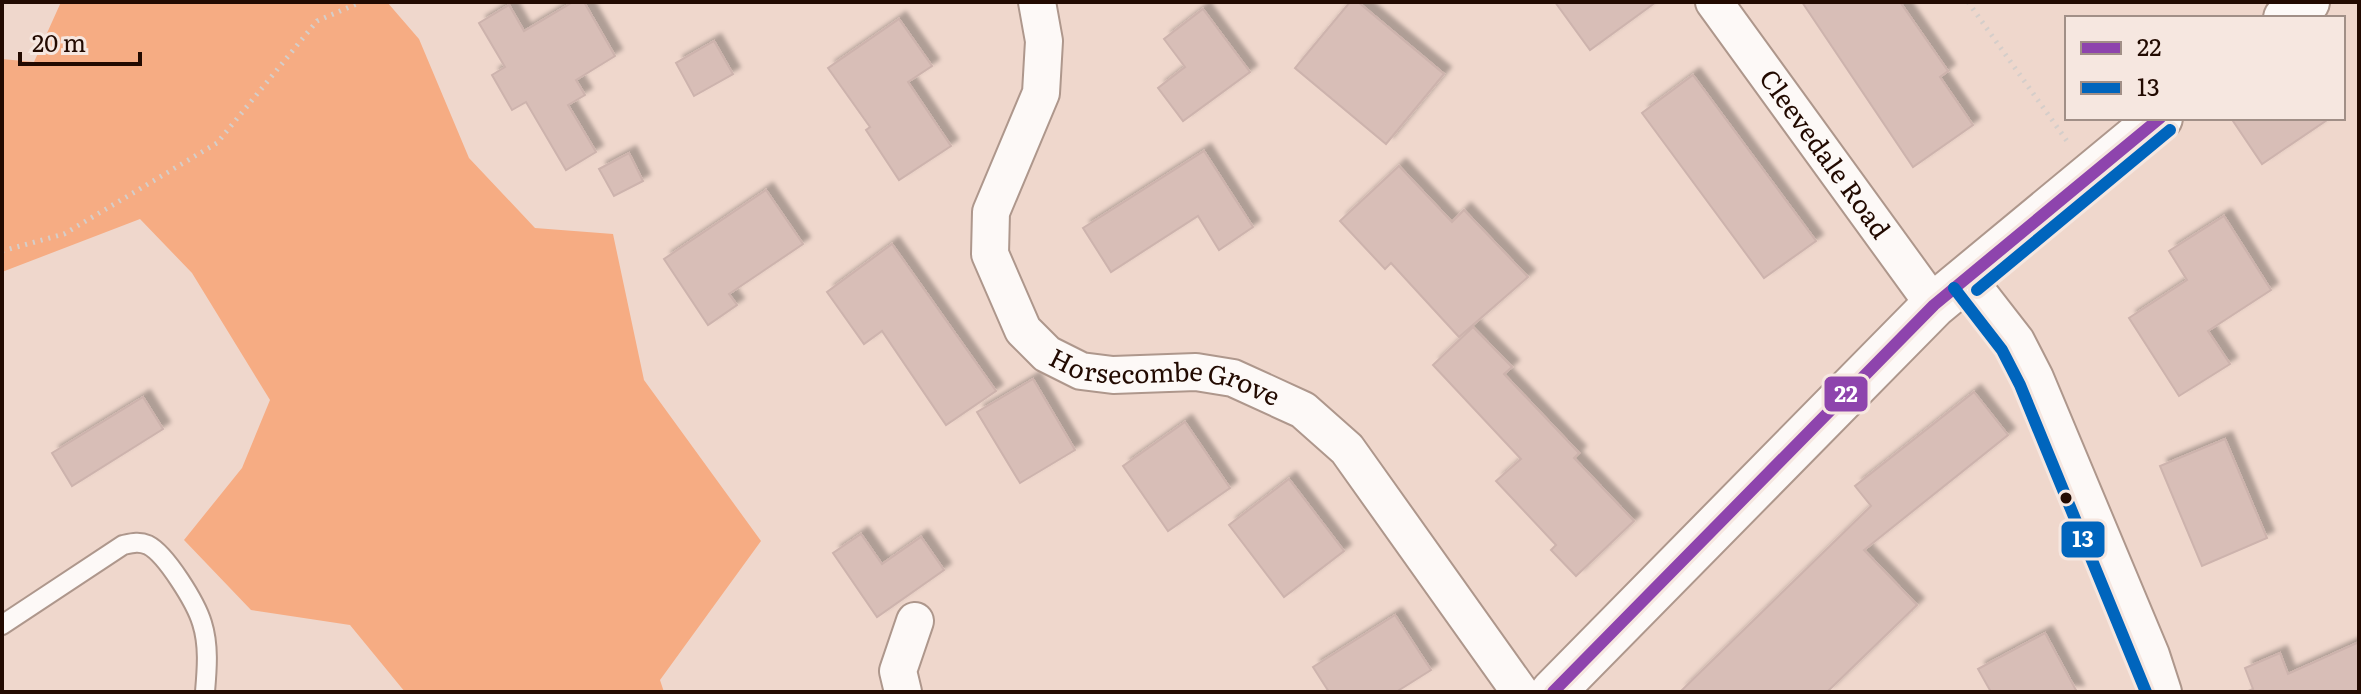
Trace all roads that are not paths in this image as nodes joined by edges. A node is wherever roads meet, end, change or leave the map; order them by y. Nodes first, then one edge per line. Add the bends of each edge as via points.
1 (1037, 2) edge
2 (1714, 2) edge
3 (2307, 2) edge
4 (2289, 16) edge
5 (2158, 120) edge
6 (1950, 292) junction
7 (915, 621) dead end
8 (2, 625) edge
9 (205, 692) edge
10 (903, 692) edge
11 (1520, 692) edge
12 (1553, 692) edge
13 (2163, 692) edge

1 - 11 street, Horsecombe Grove via 1044,41 1041,93 991,212 990,254 1023,330 1047,354 1081,371 1196,372 1233,378 1303,410 1347,449
2 - 6 street, Cleevedale Road
3 - 4 main road
5 - 6 main road
6 - 12 main road
6 - 13 street, Cleevedale Road via 2016,341
7 - 10 street via 898,671
8 - 9 lane via 123,545 138,542 170,567 202,622

